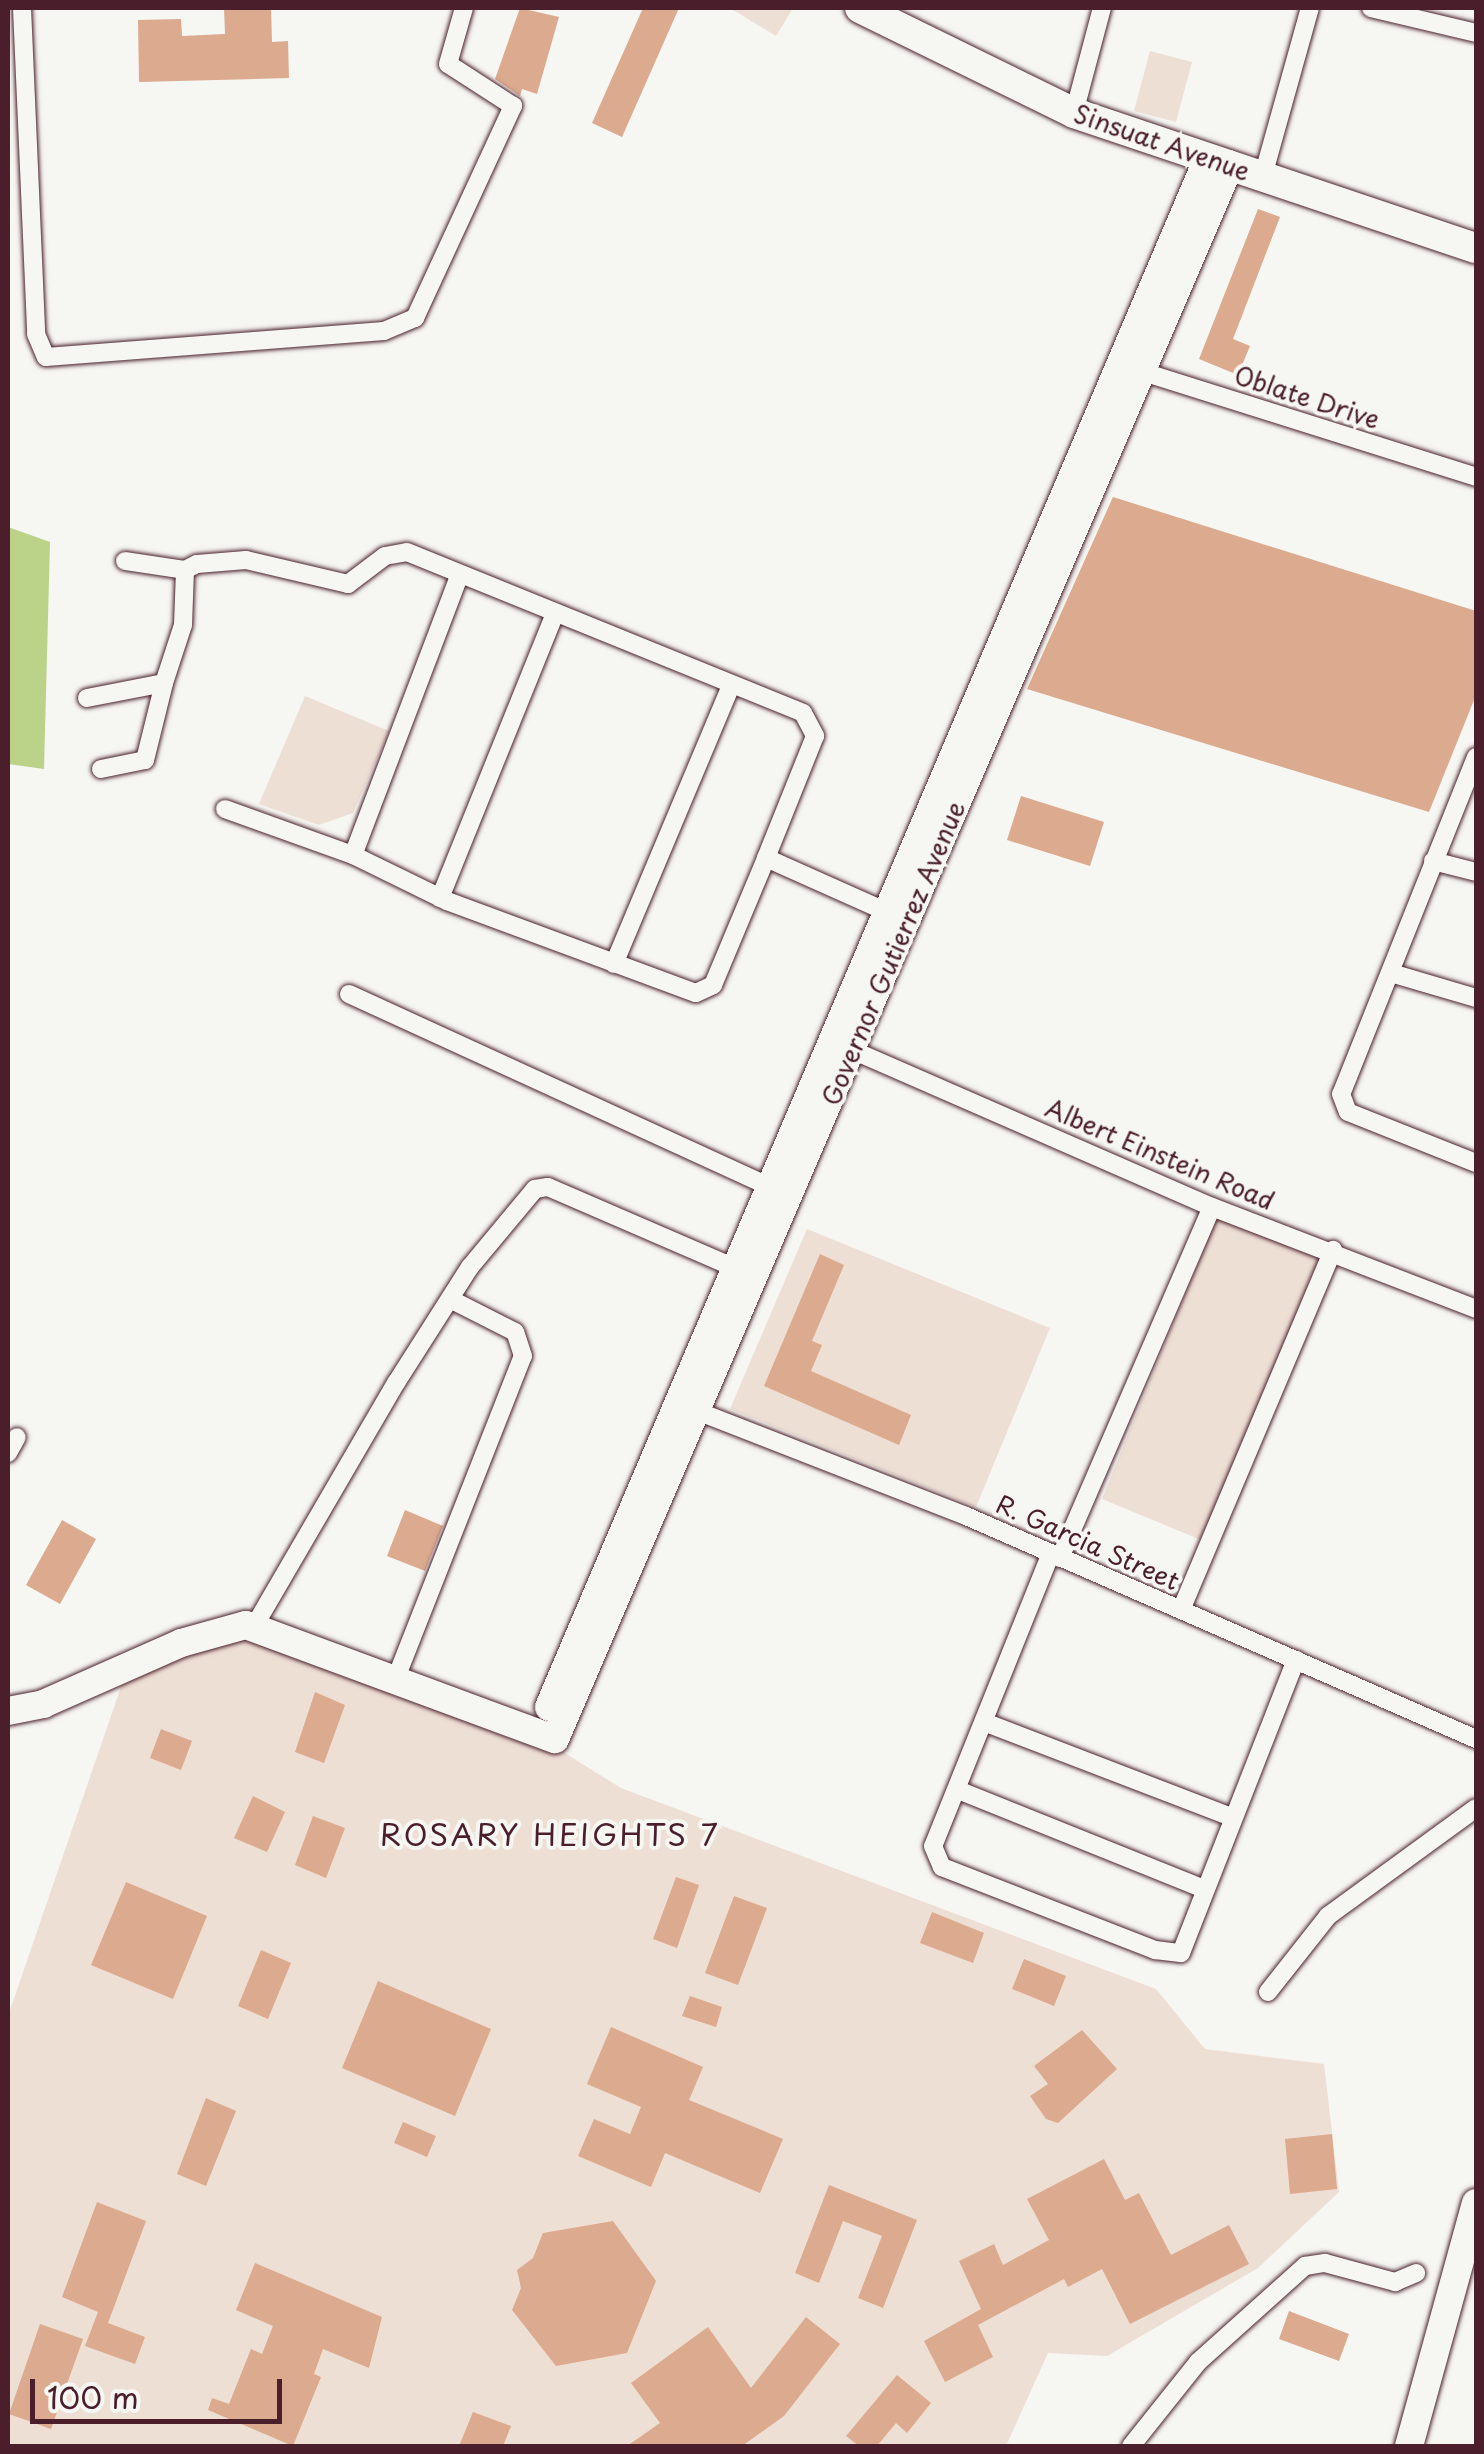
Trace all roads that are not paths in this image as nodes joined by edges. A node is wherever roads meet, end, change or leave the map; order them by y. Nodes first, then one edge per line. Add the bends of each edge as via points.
1 (22, 8) edge
2 (464, 8) edge
3 (860, 8) edge
4 (1102, 8) edge
5 (1310, 8) edge
6 (1372, 8) edge
7 (1476, 33) edge
8 (1074, 112) junction
9 (1219, 162) junction
10 (1262, 176) junction
11 (1476, 248) edge
12 (1132, 368) junction
13 (1476, 477) edge
14 (125, 562) dead end
15 (185, 570) junction
16 (458, 578) junction
17 (554, 616) junction
18 (164, 682) junction
19 (732, 686) junction
20 (86, 698) dead end
21 (1476, 756) edge
22 (101, 768) dead end
23 (225, 809) dead end
24 (353, 855) junction
25 (766, 858) junction
26 (1432, 860) junction
27 (1476, 872) edge
28 (440, 898) junction
29 (894, 915) junction
30 (614, 964) junction
31 (1391, 973) junction
32 (348, 994) dead end
33 (1476, 998) edge
34 (840, 1045) junction
35 (1476, 1164) edge
36 (778, 1190) junction
37 (1212, 1207) junction
38 (1333, 1250) junction
39 (731, 1266) junction
40 (758, 1278) junction
41 (450, 1299) junction
42 (1476, 1308) edge
43 (687, 1407) junction
44 (1056, 1556) junction
45 (1182, 1610) junction
46 (254, 1626) junction
47 (1296, 1660) junction
48 (396, 1678) junction
49 (8, 1711) edge
50 (984, 1722) junction
51 (1476, 1740) edge
52 (958, 1790) junction
53 (1476, 1808) edge
54 (1232, 1817) junction
55 (1204, 1889) junction
56 (1268, 1992) dead end
57 (1476, 2203) edge
58 (1416, 2273) dead end
59 (1131, 2446) edge
60 (1409, 2446) edge

1 - 2 street via 36,334 46,358 384,331 415,318 456,244 513,106 450,68
3 - 8 main road, Sinsuat Avenue
4 - 8 street
5 - 10 street
6 - 7 street
8 - 9 main road, Sinsuat Avenue
9 - 10 main road, Sinsuat Avenue
9 - 12 street, Governor Gutierrez Avenue
10 - 11 main road, Sinsuat Avenue
12 - 13 street, Oblate Drive
12 - 29 street, Governor Gutierrez Avenue
14 - 15 street
15 - 16 street via 246,560 348,584 385,556 407,552
15 - 18 street via 183,625
16 - 17 street
16 - 24 street
17 - 19 street
17 - 28 street
18 - 20 street
18 - 22 street via 145,760
19 - 25 street via 803,713 815,730
19 - 30 street
21 - 26 street
23 - 24 street
24 - 28 street
25 - 29 street
25 - 30 street via 706,992
26 - 27 street
26 - 31 street
28 - 30 street
29 - 34 street, Governor Gutierrez Avenue
31 - 33 street
31 - 35 street via 1346,1071 1344,1107
32 - 36 street
34 - 36 street, Governor Gutierrez Avenue
34 - 37 street, Albert Einstein Road
36 - 39 street, Governor Gutierrez Avenue
36 - 40 street, Governor Gutierrez Avenue
37 - 38 street, Albert Einstein Road
37 - 44 street
38 - 42 street, Albert Einstein Road
38 - 45 street
39 - 40 street
39 - 41 street via 542,1187 519,1206
39 - 43 street, Governor Gutierrez Avenue
40 - 43 street, Governor Gutierrez Avenue
41 - 46 street
41 - 48 street via 514,1332 523,1356
43 - 44 street, R. Garcia Street
43 - 48 street, Governor Gutierrez Avenue via 547,1736
44 - 45 street, R. Garcia Street
44 - 50 street
45 - 47 street, R. Garcia Street
46 - 48 street
46 - 49 street via 206,1633 44,1704
47 - 51 street, R. Garcia Street
47 - 54 street
50 - 52 street
50 - 54 street
52 - 55 street
52 - 55 street via 933,1853 942,1867 973,1880 1174,1954 1184,1949
53 - 56 street via 1328,1916
54 - 55 street
57 - 60 street
58 - 59 street via 1395,2282 1325,2263 1305,2266 1198,2362

